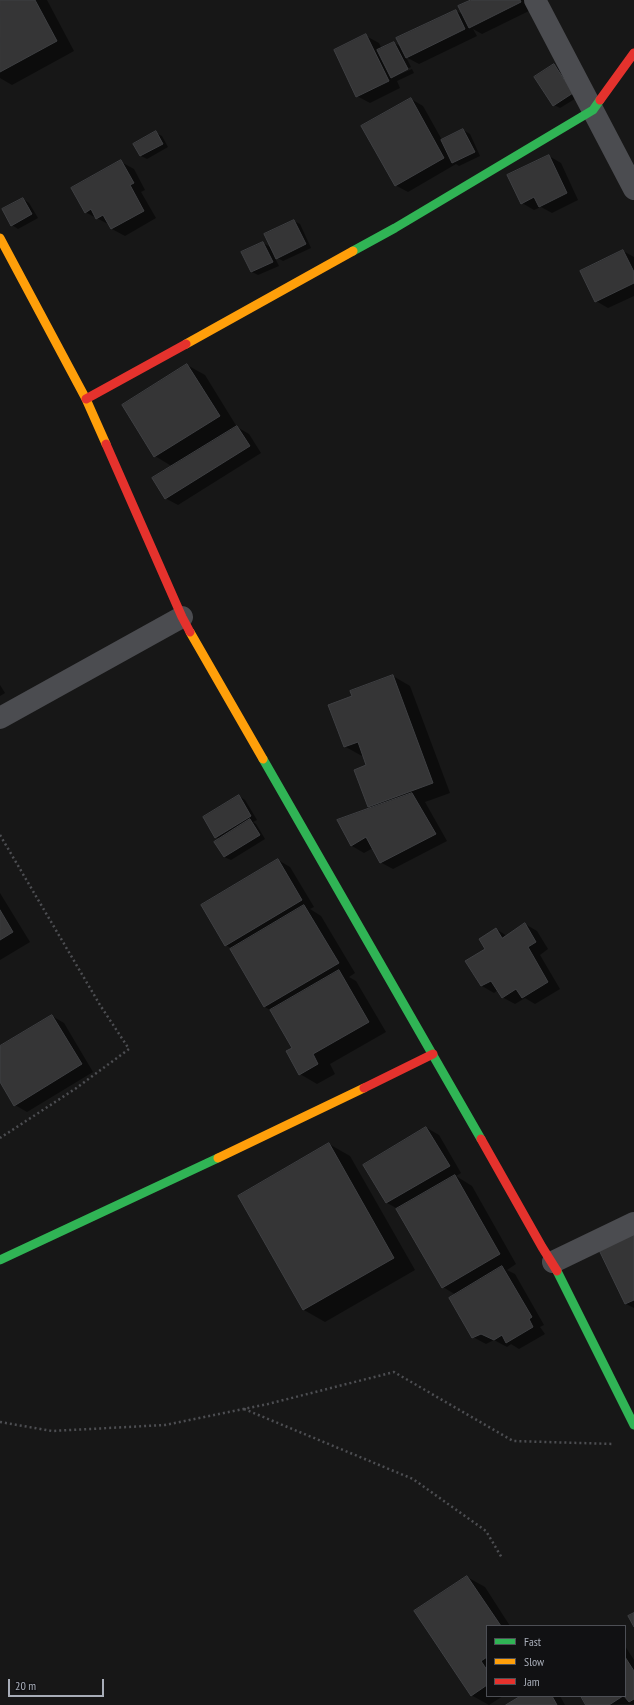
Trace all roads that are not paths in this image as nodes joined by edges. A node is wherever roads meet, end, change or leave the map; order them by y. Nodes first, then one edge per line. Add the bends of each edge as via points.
1 (535, 0) edge
2 (634, 53) edge
3 (593, 110) junction
4 (634, 189) edge
5 (0, 238) edge
6 (86, 399) junction
7 (182, 617) junction
8 (0, 718) edge
9 (433, 1054) junction
10 (634, 1223) edge
11 (0, 1260) edge
12 (553, 1262) junction
13 (634, 1425) edge

1 - 3 street
2 - 3 street
3 - 4 street
3 - 6 street via 395,228
5 - 6 street
6 - 7 street
7 - 8 street
7 - 9 street
9 - 11 street via 230,1153
9 - 12 street via 542,1247
10 - 12 street
12 - 13 street

